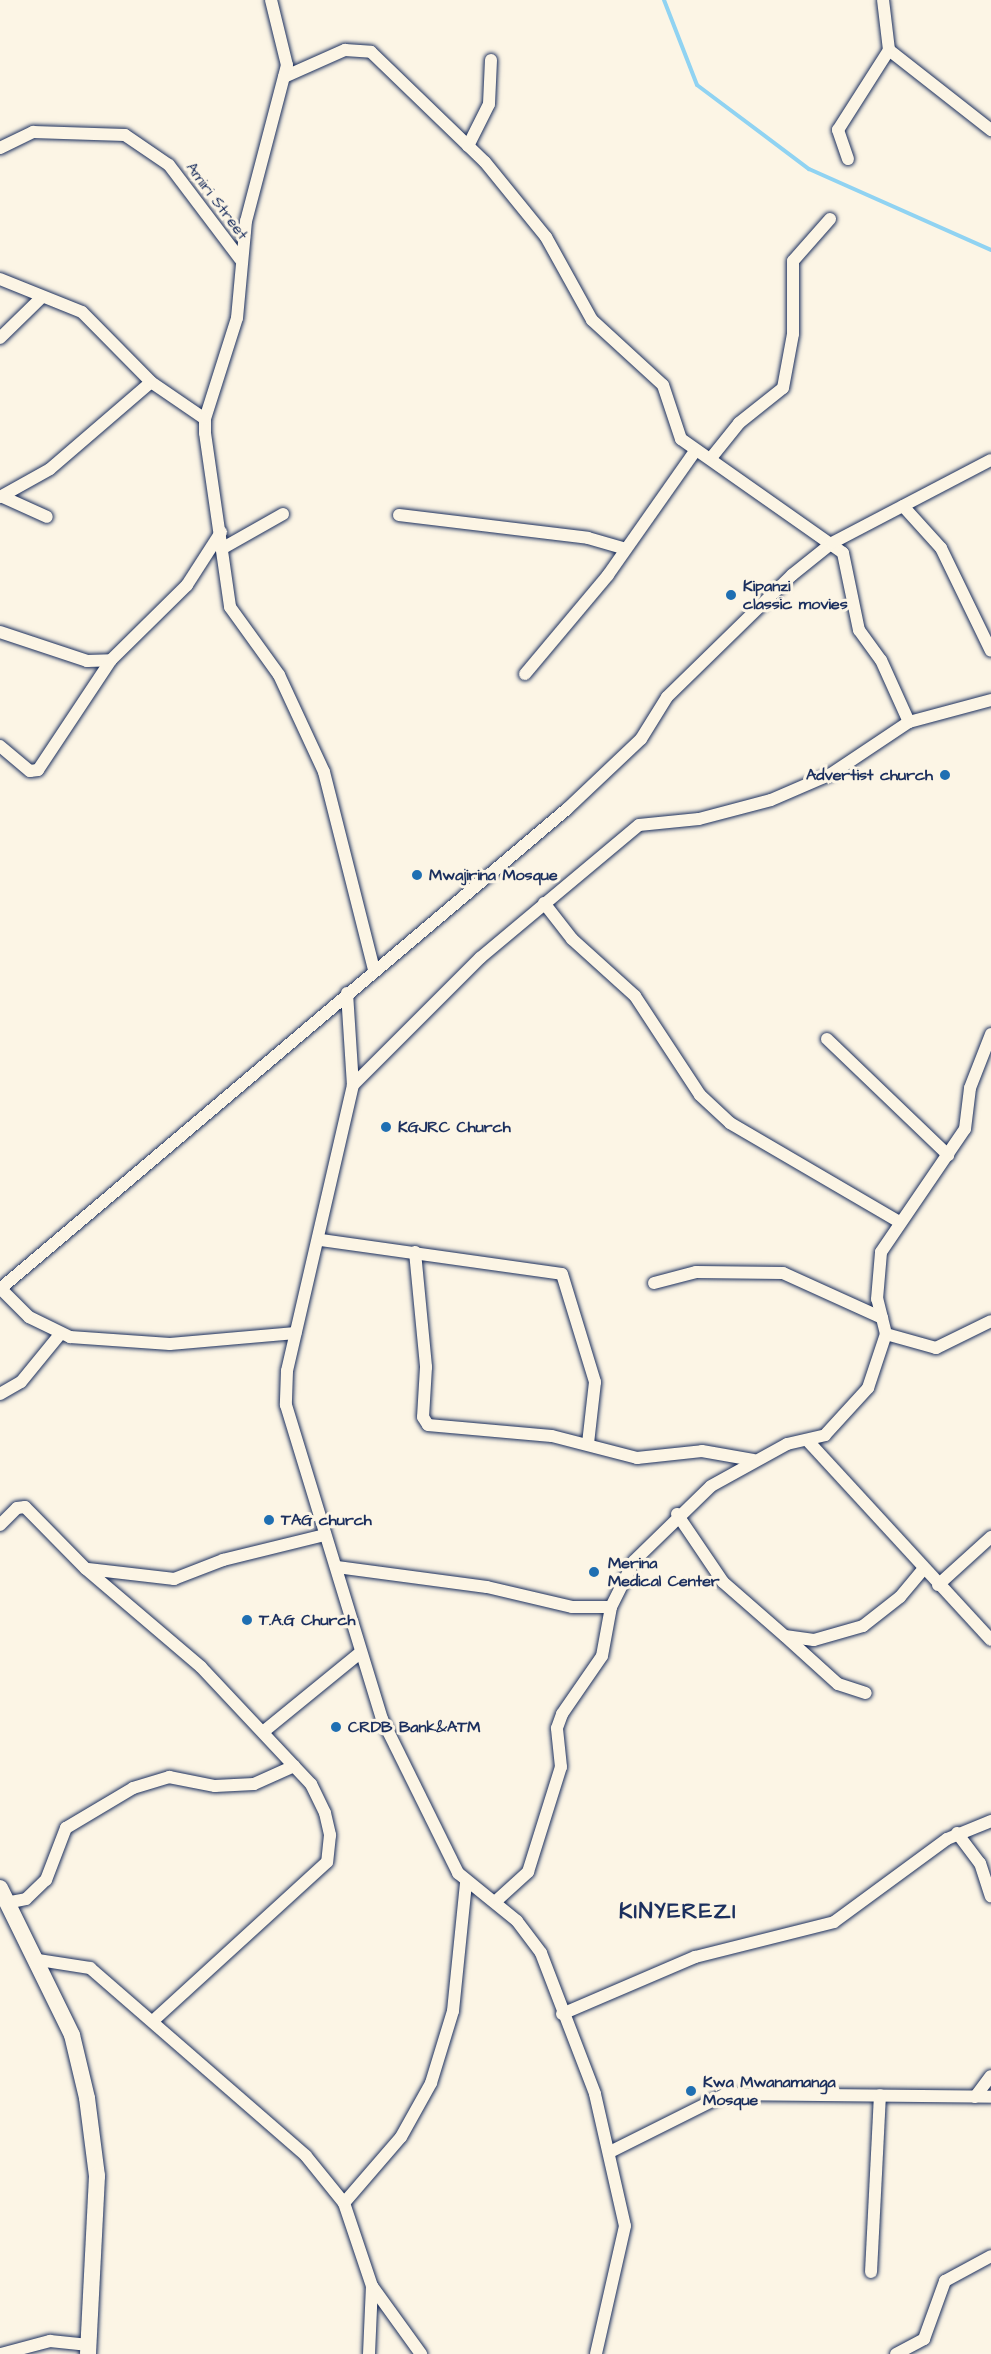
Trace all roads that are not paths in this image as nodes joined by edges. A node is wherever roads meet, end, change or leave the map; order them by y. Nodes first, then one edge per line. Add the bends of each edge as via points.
1 (271, 0) edge
2 (883, 0) edge
3 (889, 50) junction
4 (491, 60) dead end
5 (284, 77) junction
6 (991, 130) edge
7 (468, 146) junction
8 (0, 148) edge
9 (848, 159) dead end
10 (830, 219) dead end
11 (240, 260) junction
12 (0, 279) edge
13 (42, 297) junction
14 (0, 338) edge
15 (151, 382) junction
16 (205, 419) junction
17 (695, 451) junction
18 (711, 458) junction
19 (991, 460) edge
20 (1, 497) edge
21 (903, 506) junction
22 (283, 514) dead end
23 (399, 516) dead end
24 (47, 517) dead end
25 (221, 532) junction
26 (832, 543) junction
27 (223, 548) junction
28 (624, 548) junction
29 (0, 632) edge
30 (991, 651) edge
31 (111, 660) junction
32 (525, 674) dead end
33 (991, 700) edge
34 (909, 722) junction
35 (0, 746) edge
36 (544, 903) junction
37 (374, 970) junction
38 (347, 993) junction
39 (991, 1034) edge
40 (827, 1039) dead end
41 (353, 1084) junction
42 (948, 1155) junction
43 (898, 1221) junction
44 (321, 1240) junction
45 (415, 1252) junction
46 (654, 1283) dead end
47 (0, 1289) edge
48 (882, 1318) junction
49 (991, 1321) edge
50 (61, 1333) junction
51 (296, 1333) junction
52 (886, 1334) junction
53 (0, 1394) edge
54 (808, 1441) junction
55 (588, 1443) junction
56 (753, 1460) junction
57 (677, 1514) junction
58 (0, 1525) edge
59 (325, 1534) junction
60 (991, 1537) edge
61 (337, 1567) junction
62 (86, 1569) junction
63 (923, 1570) junction
64 (938, 1585) junction
65 (612, 1607) junction
66 (988, 1634) edge
67 (785, 1636) junction
68 (360, 1653) junction
69 (866, 1693) dead end
70 (263, 1732) junction
71 (294, 1766) junction
72 (991, 1821) edge
73 (957, 1833) junction
74 (466, 1883) junction
75 (0, 1888) edge
76 (991, 1896) edge
77 (11, 1902) junction
78 (495, 1902) junction
79 (39, 1959) junction
80 (562, 2014) junction
81 (153, 2021) junction
82 (991, 2076) edge
83 (880, 2094) junction
84 (975, 2097) junction
85 (991, 2097) edge
86 (610, 2152) junction
87 (344, 2203) junction
88 (991, 2256) edge
89 (871, 2272) dead end
90 (372, 2286) junction
91 (88, 2349) edge
92 (2, 2354) edge
93 (369, 2354) edge
94 (421, 2354) edge
95 (596, 2354) edge
96 (896, 2354) edge

1 - 5 street via 287,65
2 - 3 street
3 - 6 street
3 - 9 street via 838,130
4 - 7 street via 489,104
5 - 7 street via 345,50 371,52
5 - 11 street
7 - 17 street via 546,237 592,320 663,385 675,431
8 - 11 street, Amiri Street via 33,132 125,135 169,165
10 - 18 street via 793,261 793,334 783,388 739,423
11 - 16 street via 237,318
12 - 13 street
13 - 14 street
13 - 15 street via 82,312 105,330
15 - 16 street
15 - 20 street via 50,469
16 - 25 street
17 - 18 street
17 - 28 street
18 - 26 street
19 - 21 street
20 - 24 street
21 - 26 street
21 - 30 street via 941,548
22 - 27 street
23 - 28 street via 588,538
25 - 27 street
25 - 31 street via 187,585
26 - 34 street via 843,553 859,630 881,660
26 - 37 street via 667,697 641,739 622,759
27 - 37 street via 225,591 236,622 279,675 324,772
28 - 32 street
29 - 31 street via 87,661
31 - 35 street via 38,770 30,771
33 - 34 street
34 - 36 street via 831,774 771,801 699,819 639,825
36 - 41 street
36 - 43 street via 572,939 635,996 700,1095 729,1123
37 - 38 street
38 - 41 street
38 - 47 street
39 - 42 street via 970,1088 965,1129
40 - 42 street
41 - 44 street
42 - 43 street
43 - 48 street via 877,1272
44 - 45 street
44 - 51 street
45 - 55 street via 562,1274 595,1382
45 - 55 street via 426,1424
46 - 48 street via 696,1272 783,1273
47 - 50 street via 29,1317
48 - 52 street
49 - 52 street via 936,1348
50 - 51 street via 170,1344
50 - 53 street via 27,1376
51 - 59 street via 286,1406
52 - 54 street via 857,1405 825,1435
54 - 56 street via 787,1443
54 - 63 street
55 - 56 street via 637,1458 702,1451
56 - 57 street
57 - 65 street via 634,1561
57 - 67 street via 723,1582
58 - 62 street via 16,1508 25,1507
59 - 61 street
59 - 62 street via 224,1560 174,1579
60 - 64 street
61 - 65 street via 487,1587 572,1607
61 - 68 street
62 - 70 street via 201,1667
63 - 64 street
63 - 67 street via 900,1597 863,1626 814,1640
64 - 66 street
65 - 78 street via 602,1656 557,1728 561,1767 528,1872
67 - 69 street via 838,1684
68 - 70 street
68 - 74 street via 382,1719
70 - 71 street
71 - 77 street via 254,1784 215,1786 169,1777 133,1788 66,1828 46,1880 26,1899
71 - 81 street via 325,1813 330,1835 327,1862
72 - 73 street
73 - 76 street via 980,1863
73 - 80 street via 834,1922 716,1950
74 - 78 street
74 - 87 street via 458,1988 431,2083 401,2137
75 - 77 street
77 - 79 street
78 - 80 street via 541,1953
79 - 81 street via 90,1968
79 - 91 street via 72,2035 97,2176
80 - 86 street via 595,2094
81 - 87 street via 269,2120
82 - 84 street
83 - 84 street
83 - 86 street via 726,2094
83 - 89 street
84 - 85 street
86 - 95 street via 625,2226
87 - 90 street
88 - 96 street via 945,2281 924,2339
90 - 93 street
90 - 94 street
91 - 92 street via 50,2341

